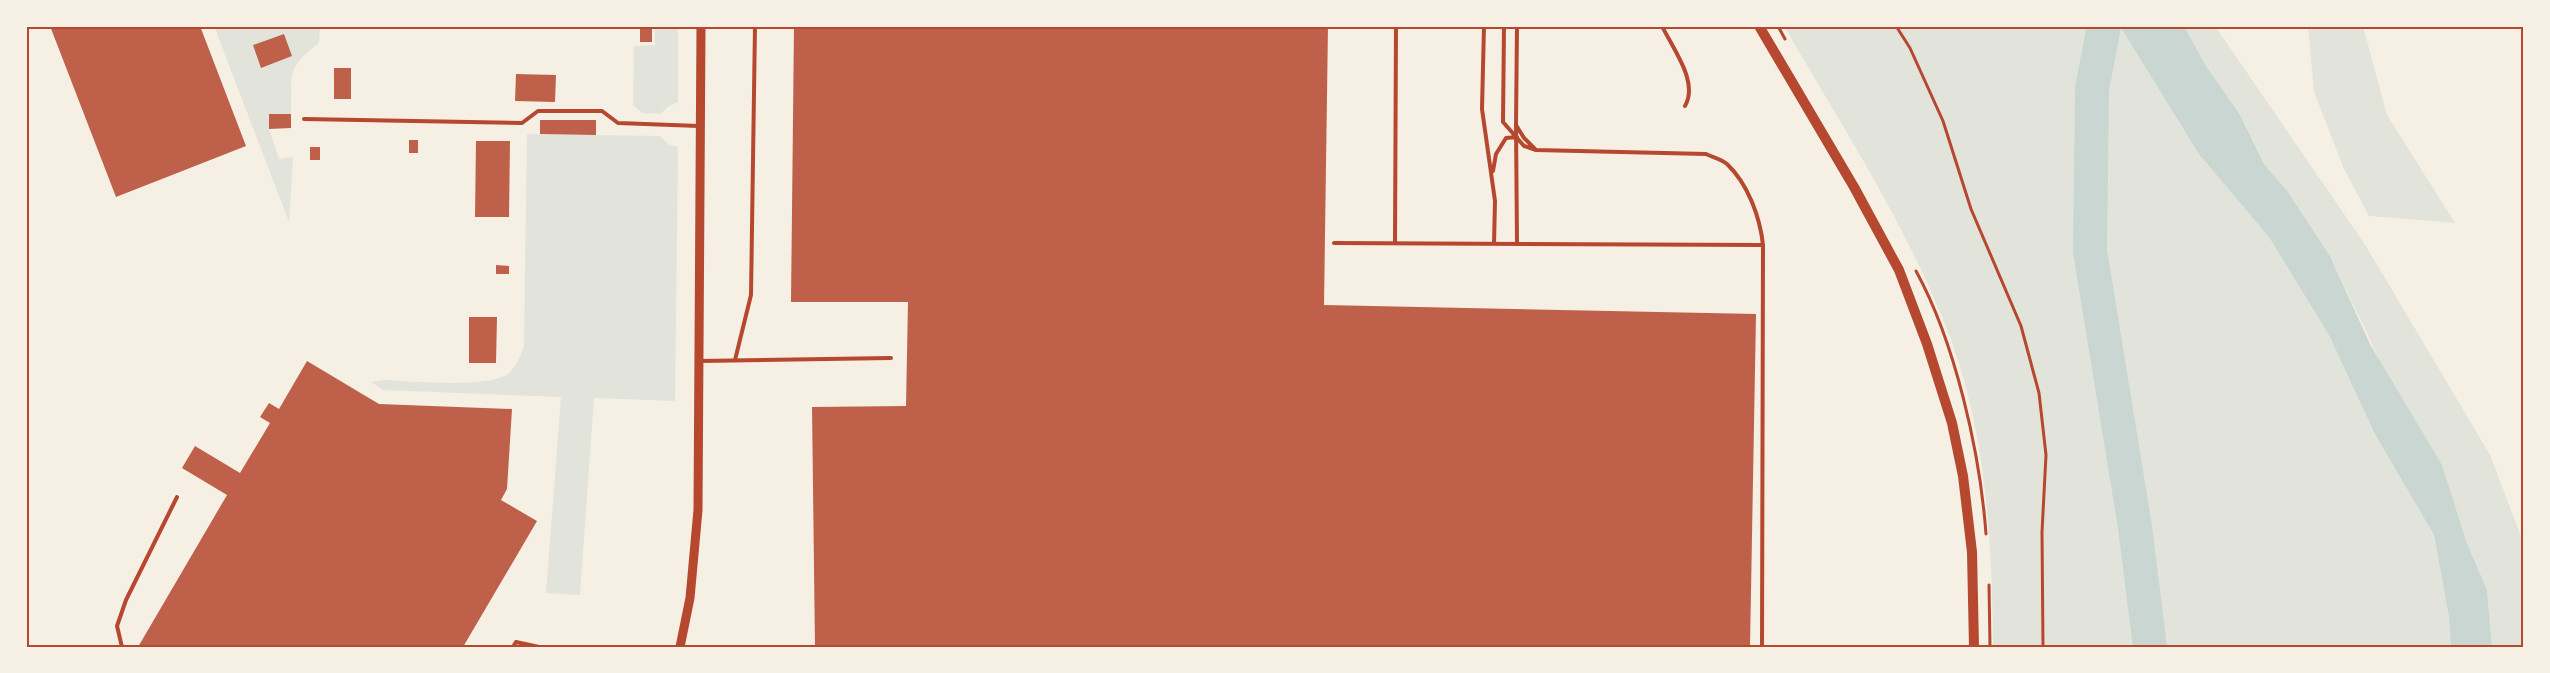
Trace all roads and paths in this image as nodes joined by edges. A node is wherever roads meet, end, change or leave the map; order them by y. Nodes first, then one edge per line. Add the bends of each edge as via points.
1 (701, 26) edge
2 (755, 26) edge
3 (1396, 26) edge
4 (1484, 26) edge
5 (1504, 26) edge
6 (1517, 26) edge
7 (1662, 26) edge
8 (1759, 26) edge
9 (1896, 26) edge
10 (1686, 106) dead end
11 (304, 119) dead end
12 (1516, 125) junction
13 (699, 126) junction
14 (1516, 137) junction
15 (1524, 138) junction
16 (1536, 150) junction
17 (1492, 177) junction
18 (1334, 242) dead end
19 (1395, 243) junction
20 (1516, 243) junction
21 (1494, 244) junction
22 (1763, 245) junction
23 (890, 358) dead end
24 (735, 360) junction
25 (700, 361) junction
26 (177, 497) dead end
27 (122, 647) edge
28 (512, 647) edge
29 (539, 647) edge
30 (680, 647) edge
31 (1762, 647) edge
32 (1974, 647) edge
33 (2043, 647) edge

1 - 13 street
2 - 24 lane via 751,295
3 - 19 lane
4 - 17 lane via 1482,109
5 - 14 lane via 1503,122
6 - 12 lane
7 - 10 lane via 1689,81 1691,97
8 - 32 main road via 1899,270 1927,344 1952,423 1962,476 1972,552
9 - 33 path via 1910,48 1943,121 1971,209 2021,326 2039,393 2046,455 2042,532
11 - 13 lane via 522,123 538,111 602,111 618,123
12 - 14 lane
12 - 15 lane
13 - 25 street
14 - 15 lane
14 - 16 lane via 1524,146
14 - 17 lane via 1506,138 1496,154
14 - 20 lane
15 - 16 lane
16 - 22 lane via 1706,154 1725,162 1736,175 1761,225
17 - 21 lane
18 - 19 lane
19 - 21 lane
20 - 21 lane
20 - 22 lane
22 - 31 lane
23 - 24 lane
24 - 25 lane
25 - 30 street via 695,553
26 - 27 lane via 126,600 117,626
28 - 29 lane via 516,642

